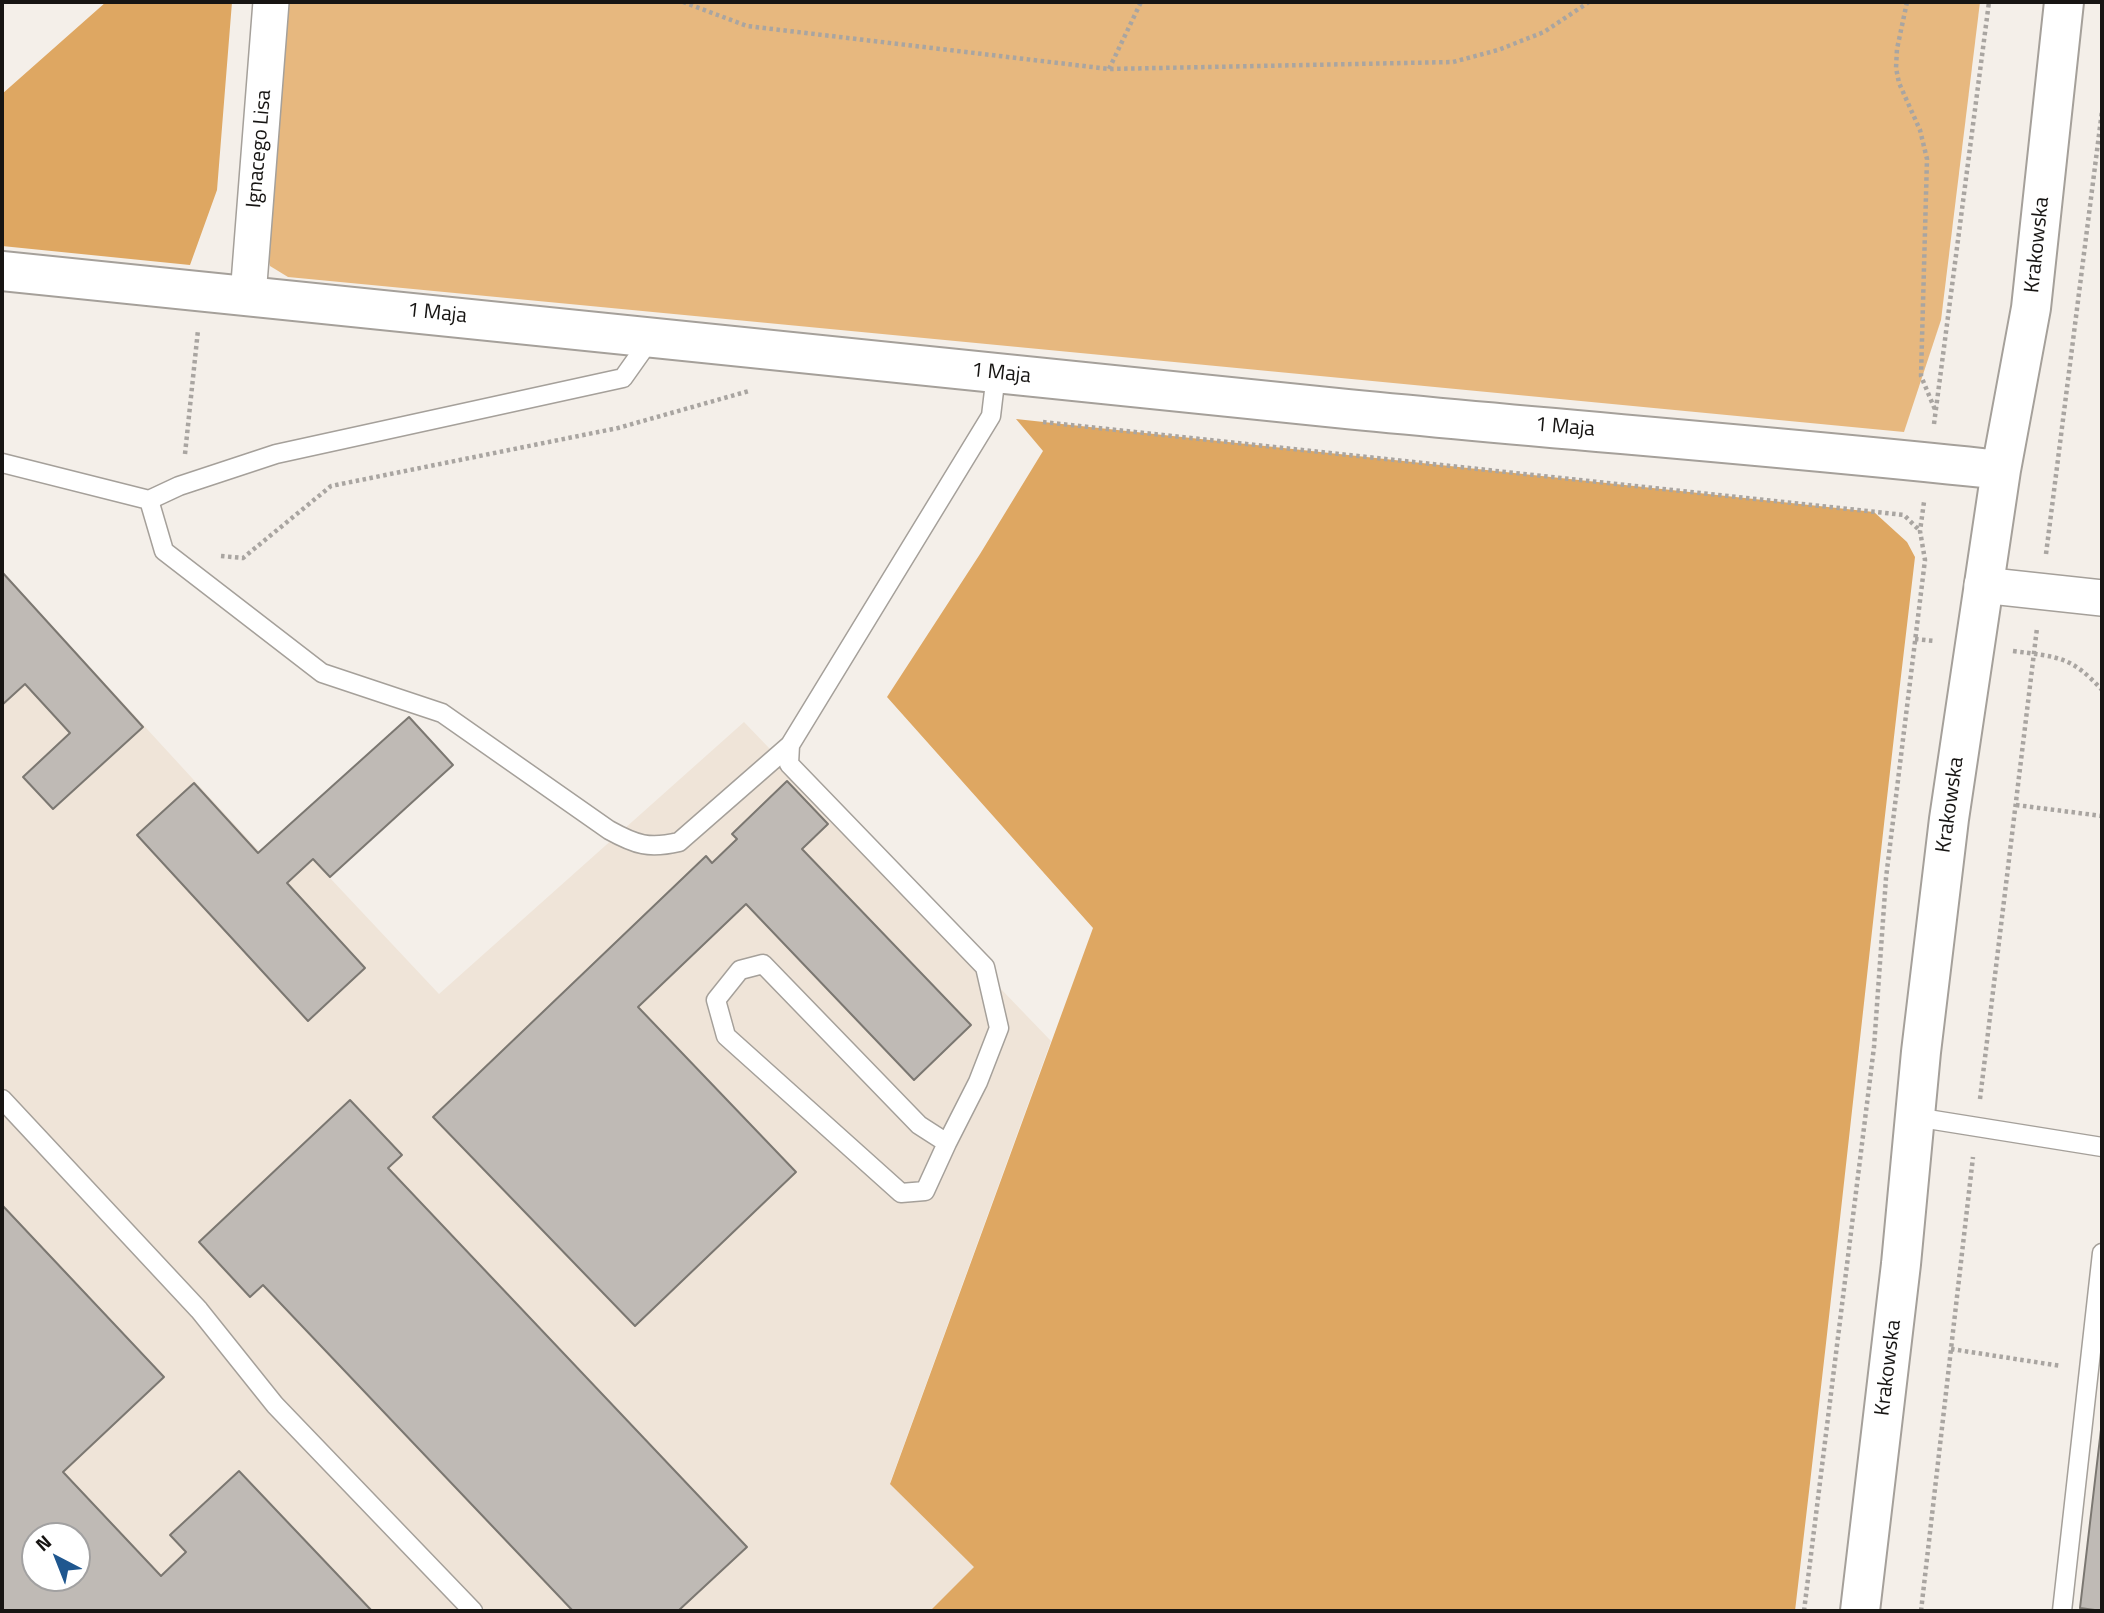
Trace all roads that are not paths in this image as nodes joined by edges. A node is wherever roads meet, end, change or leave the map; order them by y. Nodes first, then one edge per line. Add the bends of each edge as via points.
1 (271, 2) edge
2 (2064, 2) edge
3 (2, 271) edge
4 (248, 296) junction
5 (652, 337) junction
6 (996, 374) junction
7 (2, 463) edge
8 (2001, 470) junction
9 (149, 500) junction
10 (1982, 585) junction
11 (2102, 598) edge
12 (790, 745) junction
13 (2, 1099) edge
14 (1914, 1117) junction
15 (947, 1143) junction
16 (2102, 1147) edge
17 (2102, 1253) edge
18 (473, 1611) edge
19 (1860, 1611) edge
20 (2062, 1611) edge

1 - 4 street, Ignacego Lisa
2 - 8 street, Krakowska via 2031,308
3 - 4 street, 1 Maja
4 - 5 street, 1 Maja
5 - 6 street, 1 Maja
5 - 9 lane via 623,378 276,454
6 - 8 street, 1 Maja
6 - 12 lane via 991,416
7 - 9 lane
8 - 10 street, Krakowska
9 - 12 lane via 164,551 322,673 442,713 636,845 660,847 679,842
10 - 11 street
10 - 14 street, Krakowska
12 - 15 lane via 789,764 985,967 999,1028
13 - 18 lane via 199,1310 275,1405
14 - 16 lane
14 - 19 street, Krakowska
15 - 15 lane via 919,1125 763,964 740,970 716,1000 726,1036 901,1193 925,1191
17 - 20 lane

